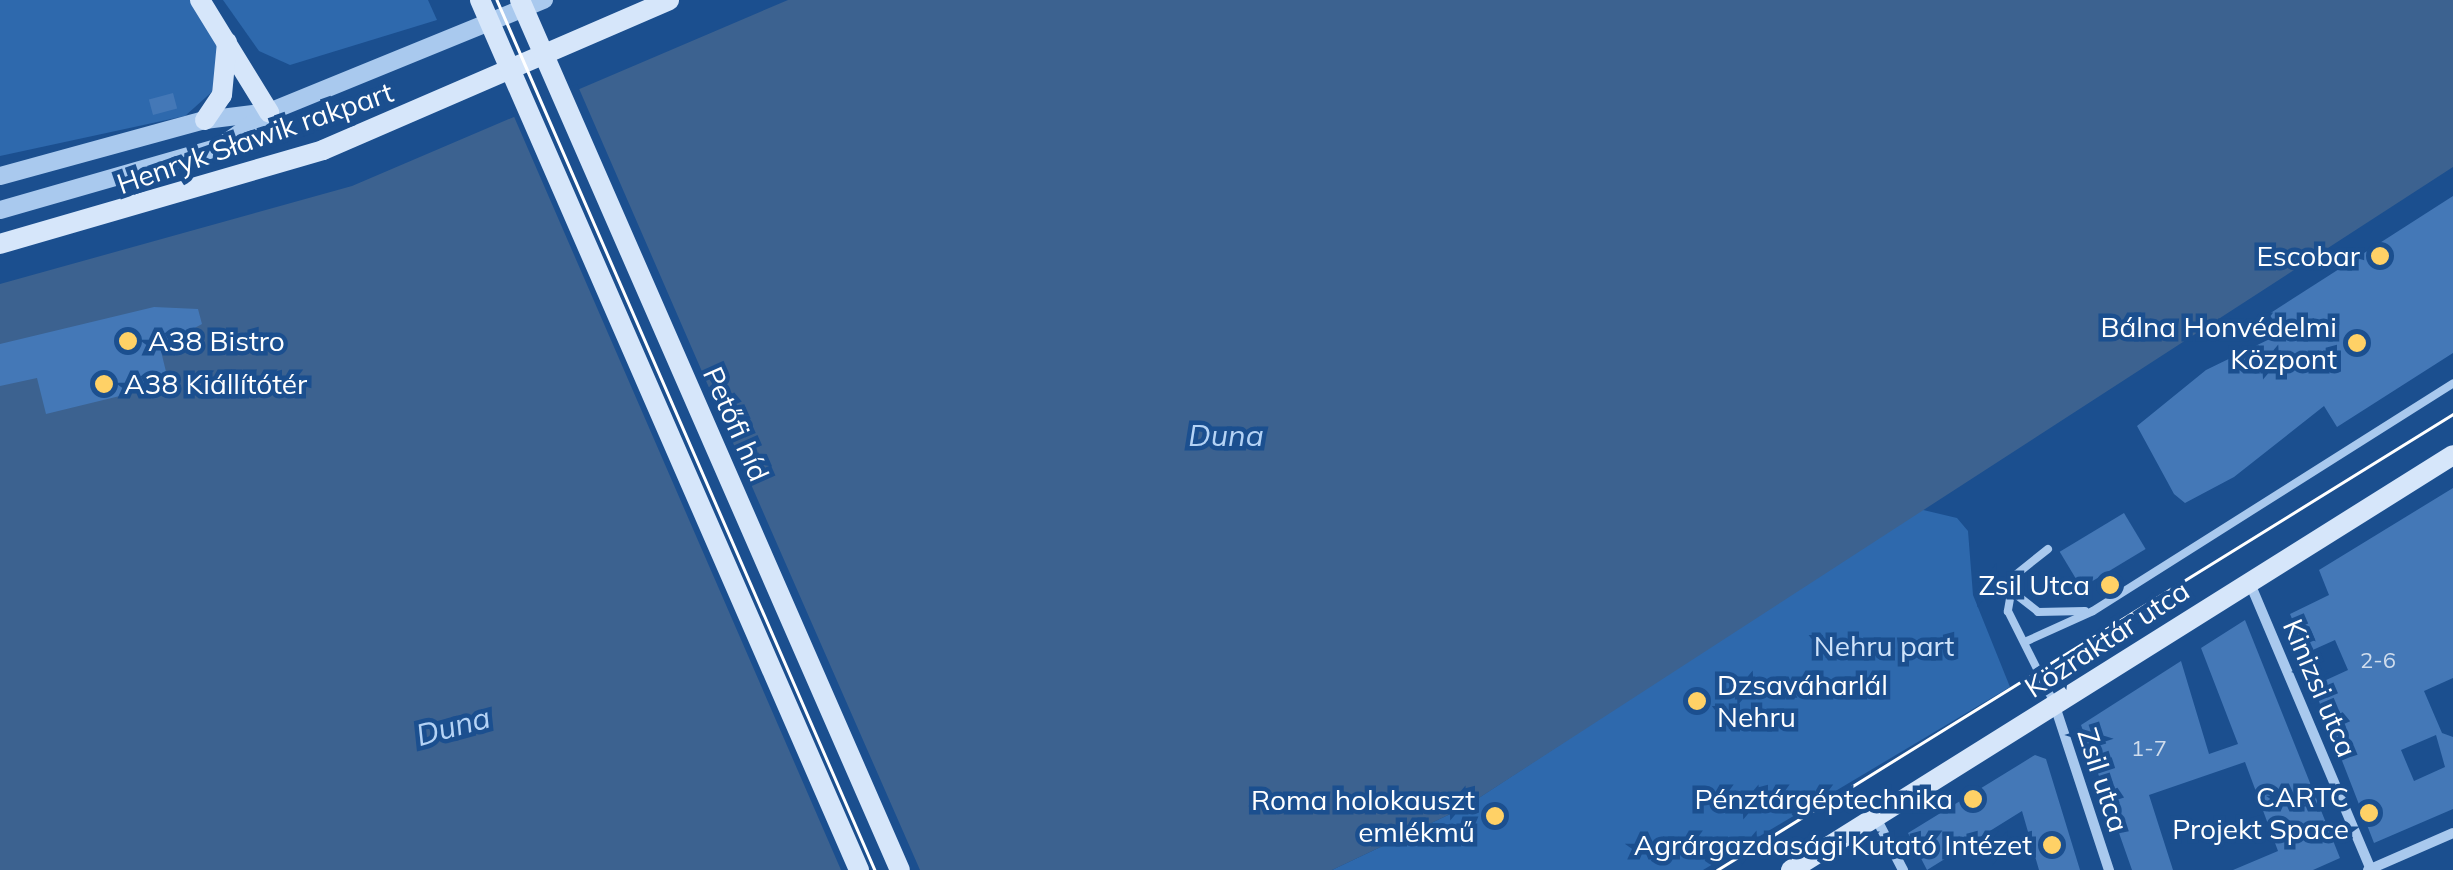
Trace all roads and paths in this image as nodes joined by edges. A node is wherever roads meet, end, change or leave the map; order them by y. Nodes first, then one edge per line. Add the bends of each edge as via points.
1 (200, 0) edge
2 (480, 0) edge
3 (520, 0) edge
4 (544, 0) edge
5 (669, 0) edge
6 (227, 40) junction
7 (269, 112) junction
8 (205, 120) junction
9 (0, 176) edge
10 (0, 210) edge
11 (0, 244) edge
12 (2453, 383) edge
13 (2453, 455) edge
14 (2048, 549) dead end
15 (2249, 580) junction
16 (2008, 589) junction
17 (2094, 611) junction
18 (2027, 641) junction
19 (2055, 705) junction
20 (1876, 817) junction
21 (2453, 833) edge
22 (859, 870) edge
23 (900, 870) edge
24 (1791, 870) edge
25 (1903, 870) edge
26 (2109, 870) edge
27 (2369, 870) edge

1 - 6 main road
2 - 22 main road, bridge
3 - 23 main road, Petőfi híd, bridge
4 - 7 street
5 - 11 main road, Henryk Sławik rakpart via 323,150
6 - 7 main road
6 - 8 main road via 228,75
7 - 8 street
7 - 10 street via 220,147
8 - 9 street
12 - 17 lane
13 - 15 main road, Közraktár utca
14 - 16 lane
15 - 19 main road, Közraktár utca
15 - 27 street, Kinizsi utca
16 - 17 lane via 2038,612
16 - 18 lane via 2008,611
17 - 18 lane
18 - 19 lane
19 - 20 main road, Közraktár utca
19 - 26 street, Zsil utca
20 - 24 main road, Közraktár utca
20 - 25 street
21 - 27 street

